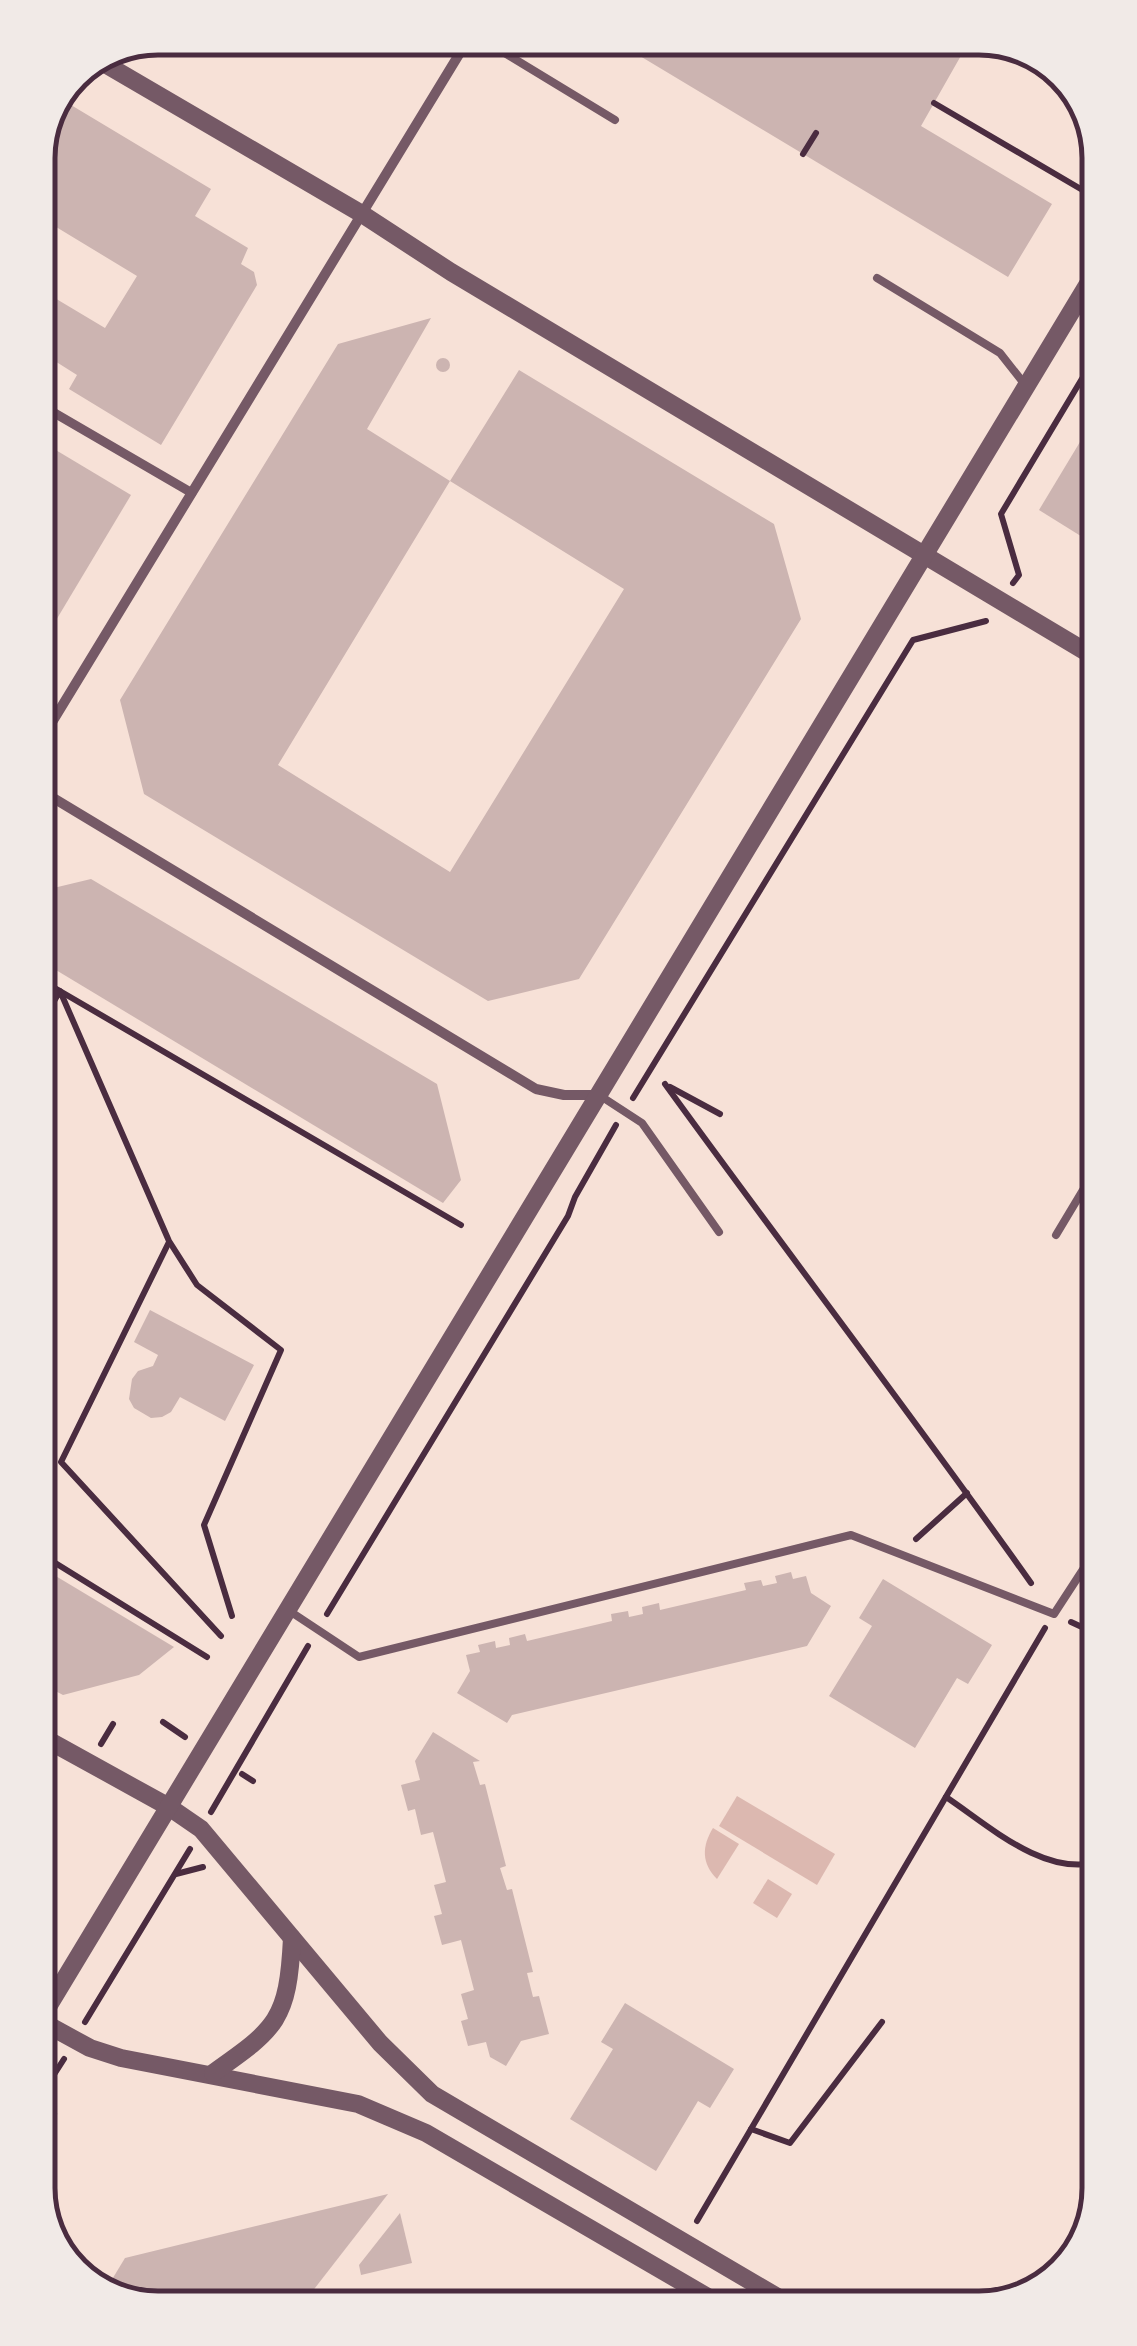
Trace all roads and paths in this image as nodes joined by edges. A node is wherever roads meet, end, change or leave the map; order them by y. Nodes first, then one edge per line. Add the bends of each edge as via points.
1 (459, 55) edge
2 (508, 55) edge
3 (110, 67) edge
4 (934, 103) dead end
5 (615, 120) dead end
6 (816, 132) dead end
7 (803, 154) dead end
8 (1082, 190) edge
9 (362, 214) junction
10 (877, 278) dead end
11 (1082, 294) edge
12 (1082, 379) edge
13 (1026, 387) junction
14 (55, 413) edge
15 (192, 493) junction
16 (924, 556) junction
17 (1018, 575) dead end
18 (990, 620) dead end
19 (1082, 649) edge
20 (55, 717) edge
21 (55, 799) edge
22 (55, 988) edge
23 (60, 991) junction
24 (55, 1000) edge
25 (599, 1095) junction
26 (624, 1112) junction
27 (720, 1114) dead end
28 (1082, 1192) edge
29 (462, 1225) dead end
30 (719, 1232) dead end
31 (1056, 1235) dead end
32 (169, 1241) junction
33 (967, 1493) junction
34 (900, 1553) junction
35 (55, 1563) edge
36 (1082, 1571) edge
37 (288, 1610) junction
38 (1054, 1614) junction
39 (232, 1616) dead end
40 (1082, 1627) edge
41 (317, 1630) junction
42 (220, 1636) dead end
43 (207, 1657) dead end
44 (163, 1722) dead end
45 (113, 1724) dead end
46 (186, 1737) dead end
47 (55, 1744) edge
48 (98, 1748) dead end
49 (242, 1774) dead end
50 (254, 1782) dead end
51 (946, 1797) junction
52 (217, 1802) dead end
53 (169, 1807) junction
54 (191, 1848) dead end
55 (1082, 1865) edge
56 (292, 1938) junction
57 (55, 1995) edge
58 (882, 2022) dead end
59 (83, 2026) dead end
60 (55, 2029) edge
61 (60, 2066) dead end
62 (55, 2070) edge
63 (213, 2073) junction
64 (751, 2129) junction
65 (696, 2222) dead end
66 (699, 2291) edge
67 (767, 2291) edge

1 - 9 street
2 - 5 lane
3 - 9 street
4 - 8 path
6 - 7 path
9 - 15 street
9 - 16 street
10 - 13 lane via 1000,354
11 - 13 street
12 - 17 path via 1000,514
13 - 16 street
14 - 15 street
15 - 20 street
16 - 19 street
16 - 25 street
18 - 26 path via 913,640
21 - 25 street via 536,1088
22 - 23 path
23 - 24 path
23 - 29 path
23 - 32 path
25 - 26 lane
25 - 37 street
26 - 30 lane via 642,1124
26 - 41 path
27 - 33 path via 665,1084
28 - 31 lane
32 - 39 path via 196,1285 281,1350 204,1525
32 - 42 path via 61,1462
33 - 34 path
33 - 38 path
34 - 38 lane
34 - 41 lane via 850,1535 359,1656
35 - 43 path
36 - 38 lane
37 - 41 lane
37 - 53 street
38 - 40 path
38 - 51 path
41 - 52 path
44 - 46 path
45 - 48 path
47 - 53 street
49 - 50 path
51 - 55 path via 1019,1847
51 - 64 path
53 - 56 street via 201,1829
53 - 57 street
54 - 59 path
56 - 63 street via 278,2015 254,2046
56 - 67 street via 380,2044 432,2094
58 - 64 path via 790,2143
60 - 63 street via 121,2058
61 - 62 path
63 - 66 street via 358,2104 426,2133
64 - 65 path

